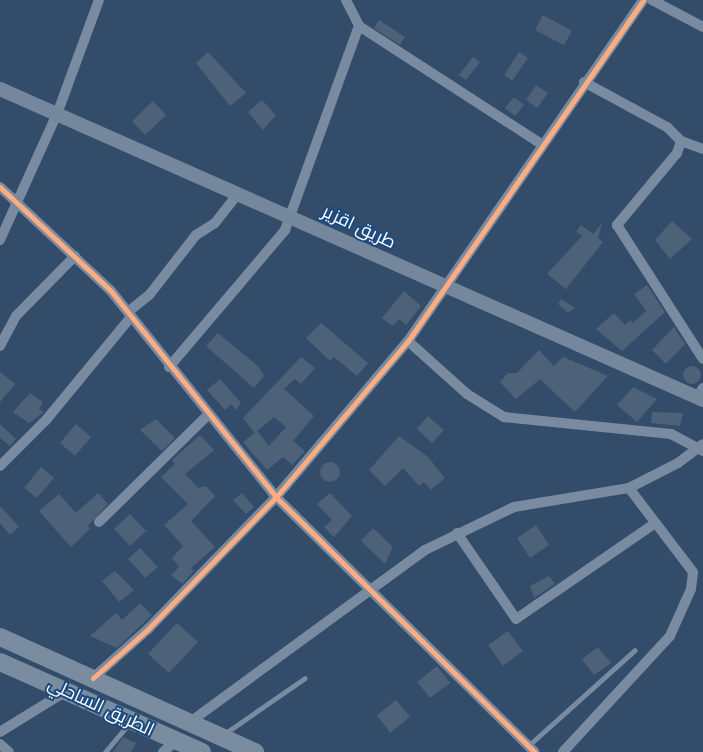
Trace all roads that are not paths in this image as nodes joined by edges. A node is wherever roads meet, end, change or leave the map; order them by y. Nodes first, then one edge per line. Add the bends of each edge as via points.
1 (99, 0) edge
2 (346, 0) edge
3 (642, 0) edge
4 (652, 0) edge
5 (359, 26) junction
6 (703, 27) edge
7 (584, 82) junction
8 (0, 89) edge
9 (57, 114) junction
10 (681, 140) junction
11 (542, 145) junction
12 (703, 149) edge
13 (0, 187) edge
14 (238, 194) junction
15 (16, 206) junction
16 (290, 216) junction
17 (0, 240) edge
18 (75, 256) junction
19 (446, 288) junction
20 (129, 314) junction
21 (408, 341) junction
22 (0, 346) edge
23 (703, 358) edge
24 (168, 367) junction
25 (701, 395) edge
26 (207, 416) junction
27 (702, 447) edge
28 (0, 466) edge
29 (628, 488) junction
30 (276, 497) junction
31 (98, 522) dead end
32 (655, 523) junction
33 (457, 533) junction
34 (368, 587) junction
35 (0, 637) edge
36 (635, 650) dead end
37 (0, 662) edge
38 (94, 678) junction
39 (305, 678) dead end
40 (66, 691) junction
41 (130, 722) junction
42 (190, 722) junction
43 (0, 732) edge
44 (222, 736) junction
45 (0, 744) edge
46 (169, 746) edge
47 (532, 749) edge
48 (9, 752) edge
49 (105, 752) edge
50 (202, 752) edge
51 (255, 752) edge
52 (563, 752) edge

1 - 9 street
2 - 5 street
3 - 7 street
4 - 6 street
5 - 11 street
5 - 16 street
7 - 10 street via 667,127
7 - 11 street
8 - 9 street, طريق اقزير
9 - 14 street, طريق اقزير
9 - 15 street
10 - 12 street
10 - 23 street via 677,153 617,225
11 - 19 street
13 - 15 street
14 - 16 street, طريق اقزير
14 - 20 street via 215,223 196,235 150,294
15 - 17 street
15 - 18 street
16 - 19 street, طريق اقزير
16 - 24 street via 268,254
18 - 20 street
18 - 22 street via 16,316
19 - 21 street
19 - 25 street, طريق اقزير
20 - 24 street
20 - 28 street via 46,420
21 - 27 street via 467,394 504,418 672,434
21 - 30 street
24 - 26 street
26 - 30 street
26 - 31 street
27 - 29 street
29 - 32 street
29 - 33 street via 514,507
30 - 34 street
30 - 38 street via 148,629
32 - 33 street via 516,619
32 - 52 street via 693,572 685,608 670,636
33 - 34 street
34 - 42 street
34 - 47 street
35 - 38 highway, الطريق الساحلي
36 - 47 lane
37 - 40 highway, الطريق الساحلي
38 - 42 highway, الطريق الساحلي
39 - 44 lane
40 - 41 highway, الطريق الساحلي
40 - 43 street
41 - 46 highway, الطريق الساحلي
41 - 49 lane
42 - 44 highway, الطريق الساحلي
44 - 51 highway, الطريق الساحلي
45 - 48 street
46 - 50 highway, الطريق الساحلي

